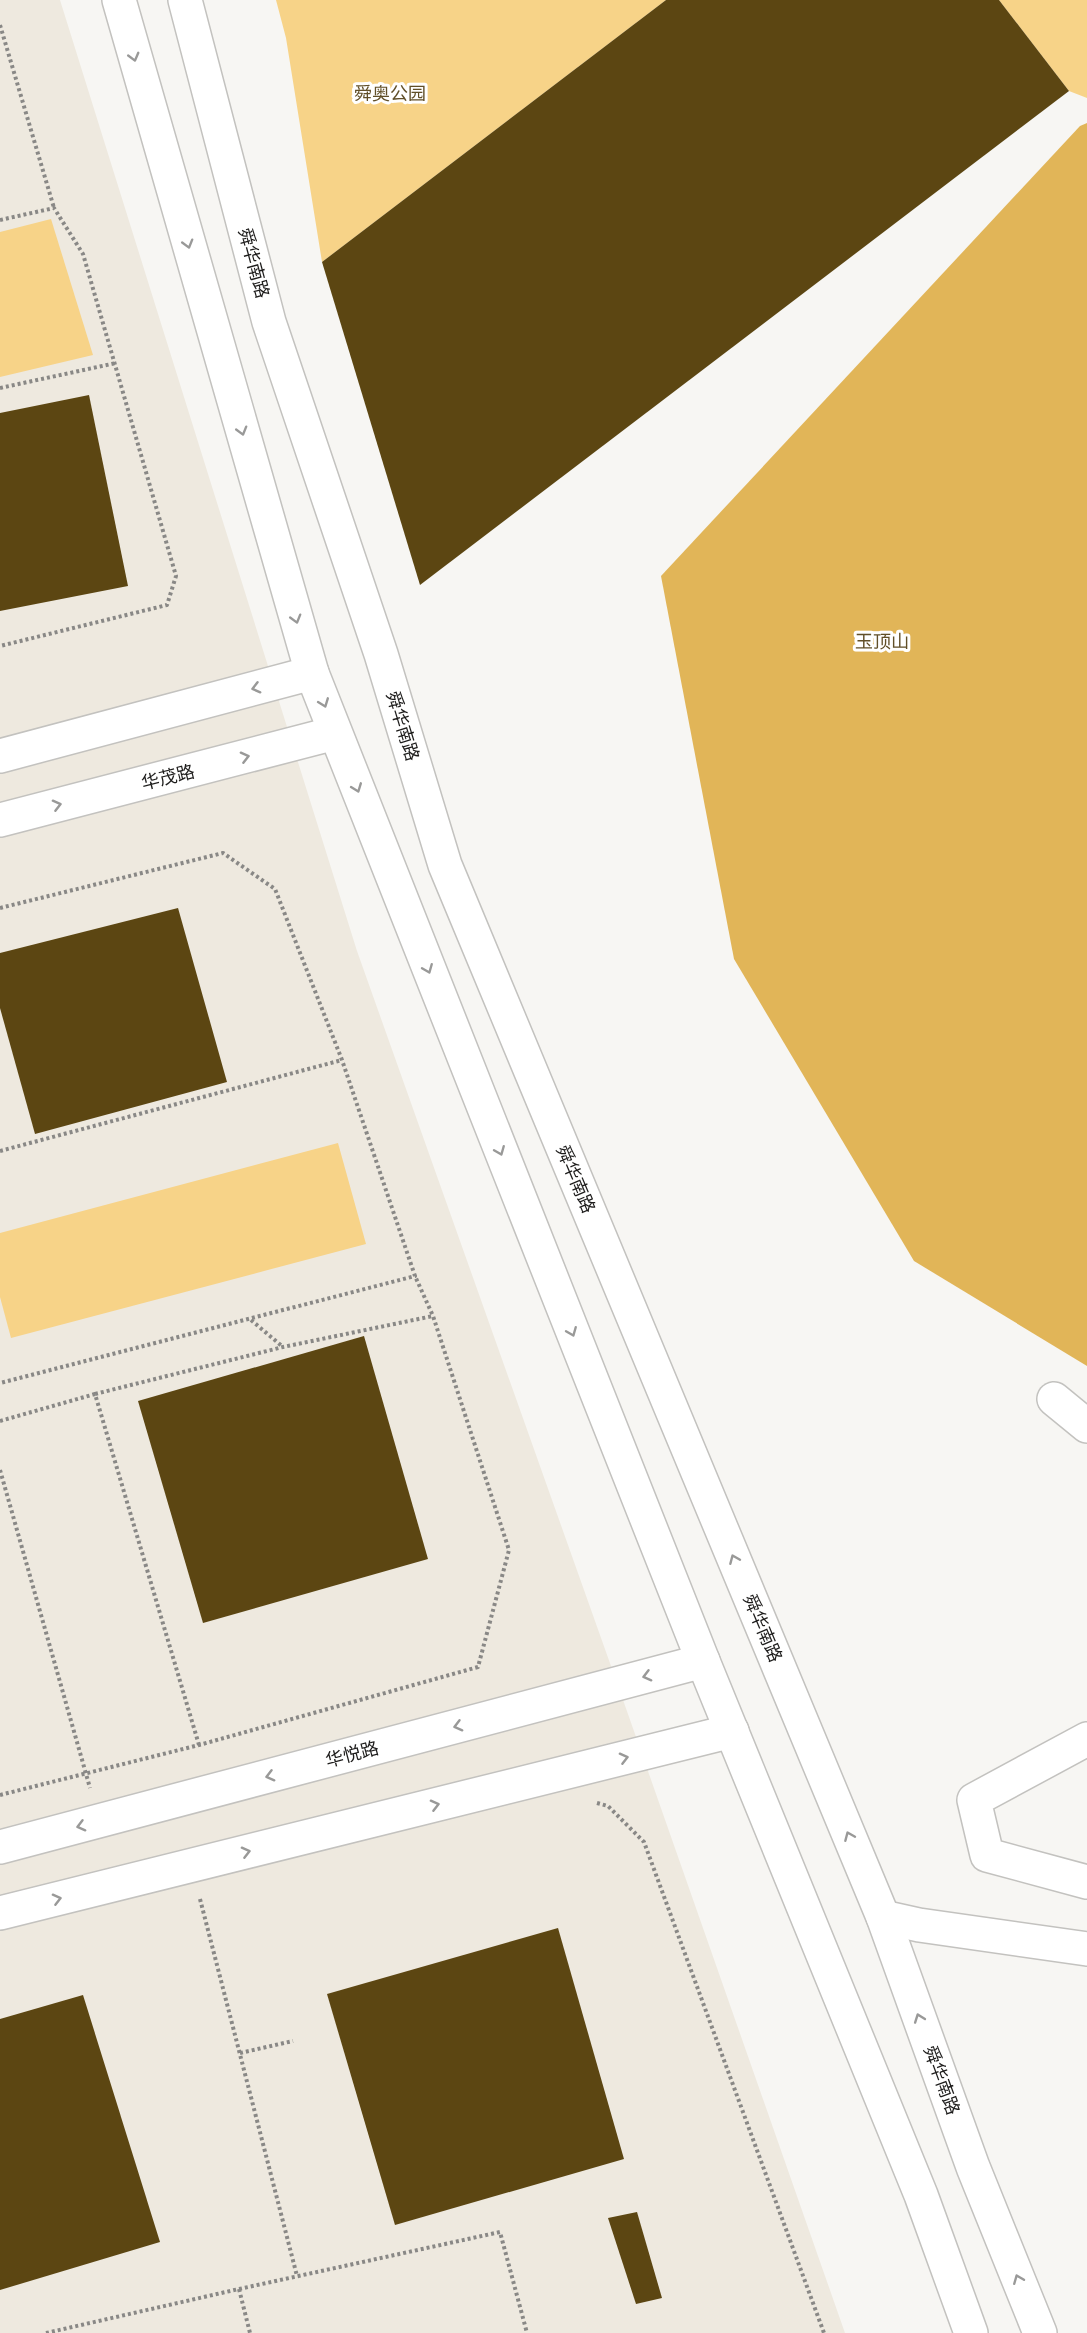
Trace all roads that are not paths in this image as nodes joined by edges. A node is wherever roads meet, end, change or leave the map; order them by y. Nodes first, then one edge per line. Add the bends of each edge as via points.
1 (119, 0) edge
2 (185, 0) edge
3 (312, 673) junction
4 (335, 733) junction
5 (0, 756) edge
6 (0, 820) edge
7 (1054, 1399) dead end
8 (1087, 1426) edge
9 (703, 1661) junction
10 (732, 1731) junction
11 (1087, 1739) edge
12 (0, 1847) edge
13 (1087, 1882) edge
14 (0, 1913) edge
15 (883, 1917) junction
16 (1087, 1949) edge
17 (971, 2333) edge
18 (1040, 2333) edge

1 -> 3 main road
15 -> 2 main road, 舜华南路 via 446,865 381,654 269,322
3 -> 4 main road
3 -> 5 main road
6 -> 4 main road, 华茂路
4 -> 9 main road
7 - 8 main road
9 - 10 main road
9 -> 12 main road, 华悦路
14 -> 10 main road
10 - 17 main road via 921,2195
11 - 13 main road via 974,1800 987,1855
15 - 16 main road
18 -> 15 main road, 舜华南路 via 973,2167

